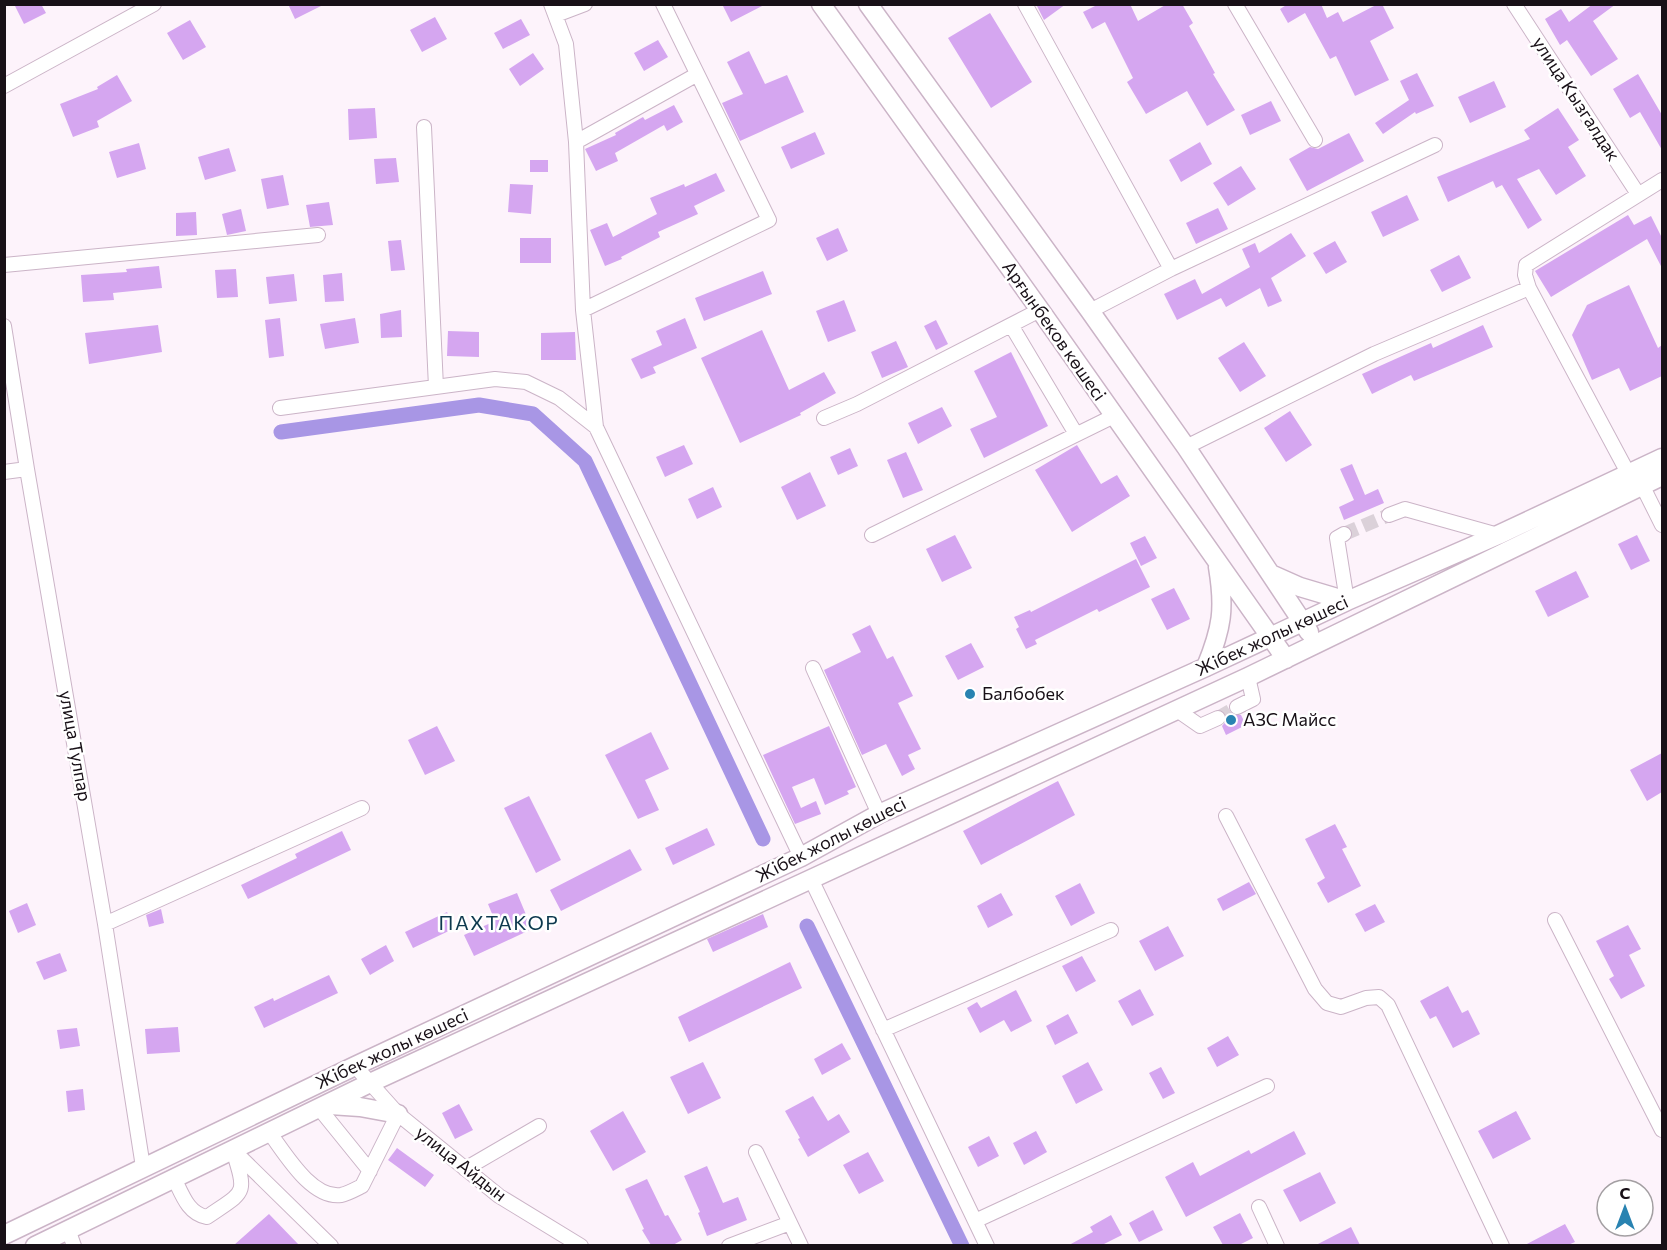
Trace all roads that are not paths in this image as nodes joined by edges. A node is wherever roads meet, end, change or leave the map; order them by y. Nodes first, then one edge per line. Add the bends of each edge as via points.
1 (154, 4) edge
2 (585, 4) edge
3 (663, 4) edge
4 (868, 4) edge
5 (1025, 4) edge
6 (1234, 4) edge
7 (1514, 4) edge
8 (824, 6) edge
9 (553, 10) edge
10 (696, 75) junction
11 (4, 86) edge
12 (424, 127) dead end
13 (1315, 140) dead end
14 (576, 142) junction
15 (1435, 145) dead end
16 (1662, 180) edge
17 (1638, 194) junction
18 (318, 235) dead end
19 (4, 265) edge
20 (1172, 269) junction
21 (1529, 288) junction
22 (583, 310) junction
23 (1040, 310) junction
24 (1090, 311) junction
25 (4, 326) edge
26 (1011, 326) junction
27 (436, 387) junction
28 (280, 408) dead end
29 (1114, 416) junction
30 (824, 418) dead end
31 (596, 427) junction
32 (1076, 434) junction
33 (1186, 447) junction
34 (1662, 458) edge
35 (27, 469) junction
36 (4, 472) edge
37 (1662, 476) edge
38 (1635, 479) junction
39 (1389, 515) tunnel mouth
40 (1662, 525) edge
41 (1344, 534) dead end
42 (872, 535) dead end
43 (1498, 535) junction
44 (1217, 562) junction
45 (1270, 573) junction
46 (1347, 601) junction
47 (1304, 622) junction
48 (1270, 637) junction
49 (1317, 644) junction
50 (1286, 659) junction
51 (1206, 667) junction
52 (813, 668) dead end
53 (1248, 677) junction
54 (1237, 707) tunnel mouth
55 (1177, 710) junction
56 (1218, 717) tunnel mouth
57 (362, 808) dead end
58 (879, 814) junction
59 (1226, 816) dead end
60 (801, 857) junction
61 (811, 879) junction
62 (1555, 920) dead end
63 (105, 924) junction
64 (1111, 930) dead end
65 (883, 1030) junction
66 (355, 1066) junction
67 (370, 1083) junction
68 (1267, 1086) dead end
69 (322, 1107) junction
70 (398, 1114) junction
71 (539, 1126) dead end
72 (1662, 1130) edge
73 (269, 1132) junction
74 (233, 1150) junction
75 (756, 1152) dead end
76 (143, 1167) junction
77 (465, 1168) junction
78 (370, 1171) junction
79 (174, 1178) junction
80 (1259, 1207) dead end
81 (975, 1221) junction
82 (790, 1223) junction
83 (4, 1235) edge
84 (71, 1237) edge
85 (35, 1245) edge
86 (330, 1245) edge
87 (581, 1245) edge
88 (729, 1245) edge
89 (801, 1245) edge
90 (987, 1245) edge
91 (1277, 1245) edge
92 (1502, 1245) edge

1 - 11 street
2 - 9 street
3 - 10 street
4 - 24 main road
5 - 20 street
6 - 13 street
7 - 17 street, улица Кызгалдак
8 - 23 main road, Арғынбеков көшесі
9 - 14 street via 566,44
10 - 14 street
10 - 22 street via 769,220
12 - 27 street
14 - 22 street
15 - 20 street
16 - 17 street
17 - 21 street via 1526,265
18 - 19 street
20 - 24 street
21 - 33 street via 1374,354
21 - 38 street
22 - 31 street
23 - 26 street
23 - 29 main road, Арғынбеков көшесі
24 - 33 main road
25 - 35 street, улица Тулпар
26 - 30 street
26 - 32 street
27 - 28 street
27 - 31 street via 495,379 526,382 559,398
29 - 32 street
29 - 44 main road, Арғынбеков көшесі
31 - 60 street
32 - 42 street
33 - 45 main road
34 - 38 main road, Жібек жолы көшесі
35 - 36 street
35 - 63 street, улица Тулпар
37 - 38 main road, Жібек жолы көшесі
38 - 40 street
38 - 43 main road, Жібек жолы көшесі
38 - 49 main road, Жібек жолы көшесі
39 - 43 street via 1405,509
41 - 46 street via 1337,538
43 - 46 main road, Жібек жолы көшесі
44 - 48 main road, Арғынбеков көшесі
44 - 51 main road via 1222,618
45 - 46 main road via 1291,584
45 - 47 main road
46 - 47 main road, Жібек жолы көшесі
47 - 48 main road, Жібек жолы көшесі
47 - 49 main road
48 - 50 main road, Арғынбеков көшесі
48 - 51 main road, Жібек жолы көшесі
49 - 50 main road, Жібек жолы көшесі
50 - 53 main road, Жібек жолы көшесі
51 - 58 main road, Жібек жолы көшесі
52 - 58 street
53 - 54 street via 1253,699
53 - 55 main road, Жібек жолы көшесі
55 - 56 street via 1200,726
55 - 61 main road, Жібек жолы көшесі
57 - 63 street
58 - 60 main road, Жібек жолы көшесі
59 - 92 street via 1315,988 1327,1003 1341,1007 1379,997 1388,1005
60 - 66 main road, Жібек жолы көшесі
61 - 65 street
61 - 67 main road, Жібек жолы көшесі
62 - 72 street
63 - 76 street, улица Тулпар
64 - 65 street
65 - 81 street
66 - 67 street, улица Айдын
66 - 76 main road, Жібек жолы көшесі
67 - 69 main road, Жібек жолы көшесі
67 - 70 street, улица Айдын
68 - 81 street
69 - 70 main road via 360,1107
69 - 73 main road, Жібек жолы көшесі
69 - 78 street
70 - 77 street, улица Айдын
70 - 78 street
71 - 77 street
73 - 74 main road, Жібек жолы көшесі
73 - 78 street via 302,1176 325,1192 341,1195 362,1186
74 - 79 main road, Жібек жолы көшесі
74 - 79 street via 243,1183 238,1196 207,1217 190,1209
74 - 86 street
75 - 82 street
76 - 83 main road, Жібек жолы көшесі
77 - 87 street, улица Айдын via 499,1196
79 - 84 main road, Жібек жолы көшесі
80 - 91 street
81 - 90 street
82 - 88 street
82 - 89 street
84 - 85 main road, Жібек жолы көшесі

